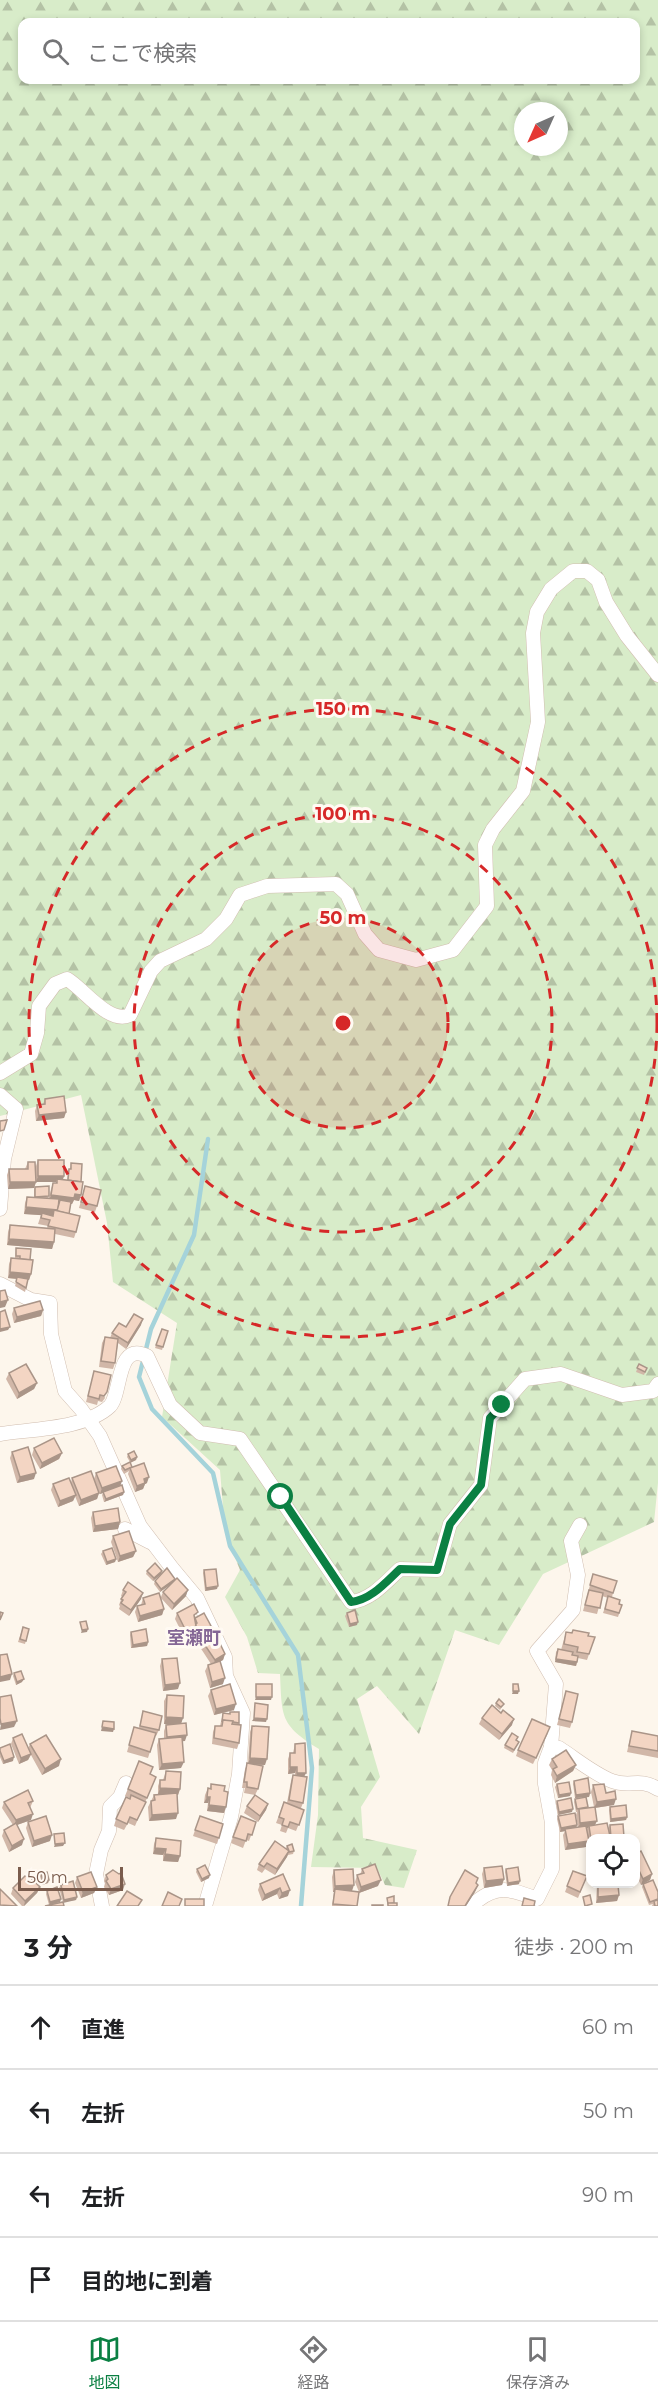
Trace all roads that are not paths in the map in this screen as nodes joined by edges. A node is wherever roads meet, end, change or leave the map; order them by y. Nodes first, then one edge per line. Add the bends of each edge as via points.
1 (658, 675) edge
2 (0, 1073) edge
3 (0, 1095) edge
4 (0, 1209) edge
5 (0, 1284) edge
6 (658, 1384) edge
7 (89, 1421) junction
8 (0, 1434) edge
9 (580, 1524) dead end
10 (125, 1529) dead end
11 (155, 1544) junction
12 (551, 1747) junction
13 (126, 1783) dead end
14 (658, 1789) edge
15 (102, 1906) edge
16 (205, 1906) edge
17 (471, 1906) edge

1 - 2 street via 627,636 606,602 598,579 587,571 573,571 551,589 537,612 533,633 538,722 523,791 485,845 486,906 453,950 416,960 379,950 365,934 347,894 336,884 267,886 240,895 226,919 206,939 160,961 151,971 130,1016 118,1018 67,979 55,984 39,1006 31,1054
3 - 4 street via 16,1109 4,1159
5 - 7 street via 32,1300 50,1303 51,1334 65,1391
6 - 7 street via 653,1391 622,1395 561,1374 525,1380 490,1418 481,1485 450,1524 437,1570 400,1569 382,1587 360,1601 351,1602 240,1439 200,1433 170,1405 147,1356 133,1354 125,1360 111,1405
7 - 8 street
7 - 11 street via 140,1526
9 - 12 street via 571,1541 578,1575 573,1610 537,1651 556,1684
10 - 11 street
11 - 16 street via 197,1598 225,1657 226,1676 243,1713 239,1774 231,1817
12 - 14 street via 559,1748 611,1781 647,1782
12 - 17 street via 545,1773 552,1823 552,1869 537,1899 511,1889 483,1896
13 - 15 street via 110,1807 108,1832 96,1874

